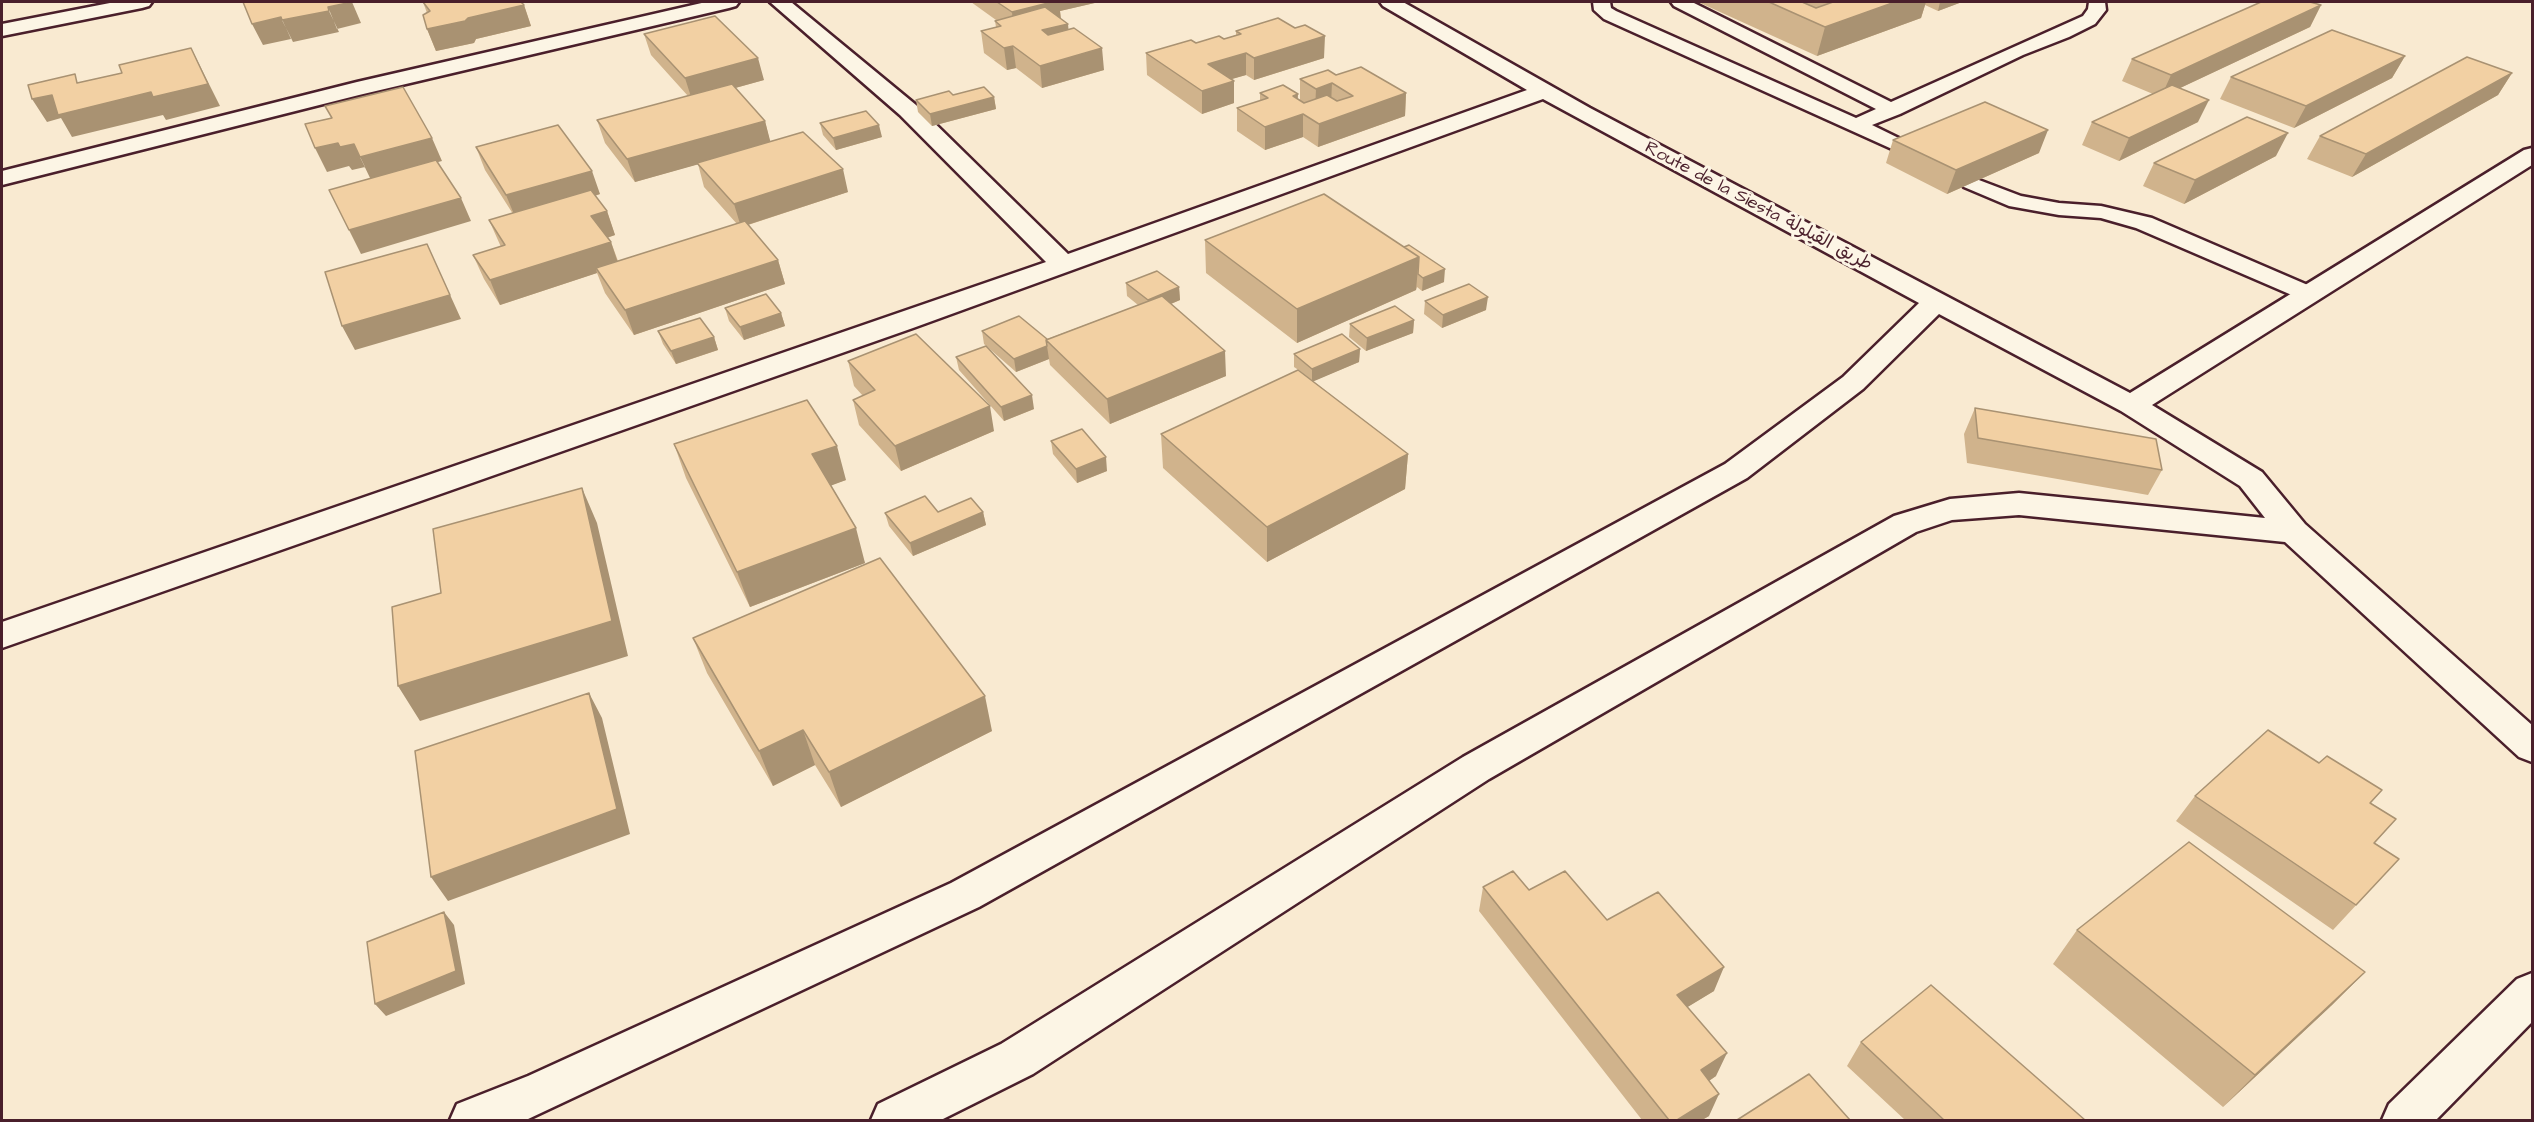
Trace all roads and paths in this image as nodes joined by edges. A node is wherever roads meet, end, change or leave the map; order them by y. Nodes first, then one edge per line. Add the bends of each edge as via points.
1 (142, 2) edge
2 (729, 2) edge
3 (780, 2) edge
4 (1390, 2) edge
5 (1602, 2) edge
6 (1680, 2) edge
7 (2097, 2) edge
8 (2, 30) edge
9 (1762, 43) junction
10 (1710, 59) junction
11 (1545, 91) junction
12 (1893, 110) junction
13 (1856, 125) junction
14 (1912, 152) edge
15 (2532, 155) edge
16 (2, 178) edge
17 (1971, 183) edge
18 (1063, 264) junction
19 (2309, 294) junction
20 (1936, 302) junction
21 (2131, 405) junction
22 (2294, 532) junction
23 (2, 635) edge
24 (2532, 747) edge
25 (2532, 993) edge
26 (473, 1120) edge
27 (894, 1120) edge
28 (2405, 1120) edge

1 - 8 street
2 - 16 street via 368,86
3 - 18 street via 908,110
4 - 11 street, Route de la Siesta طريق القيلولة
5 - 10 lane via 1603,10 1611,15
6 - 9 lane
7 - 12 lane via 2097,10 2089,20
9 - 10 lane
9 - 12 lane
10 - 13 lane
11 - 18 street
11 - 20 street, Route de la Siesta طريق القيلولة
12 - 13 lane
13 - 14 lane
15 - 19 street
17 - 19 lane via 2016,201 2059,210 2101,212 2144,223
18 - 23 street
19 - 21 street
20 - 21 street, Route de la Siesta طريق القيلولة
20 - 26 street via 1853,383 1736,471 965,895 544,1091
21 - 22 street, Route de la Siesta طريق القيلولة via 2251,479
22 - 24 street, Route de la Siesta طريق القيلولة
22 - 27 street via 2019,504 1950,510 1905,524 1476,768 1017,1059
25 - 28 street

